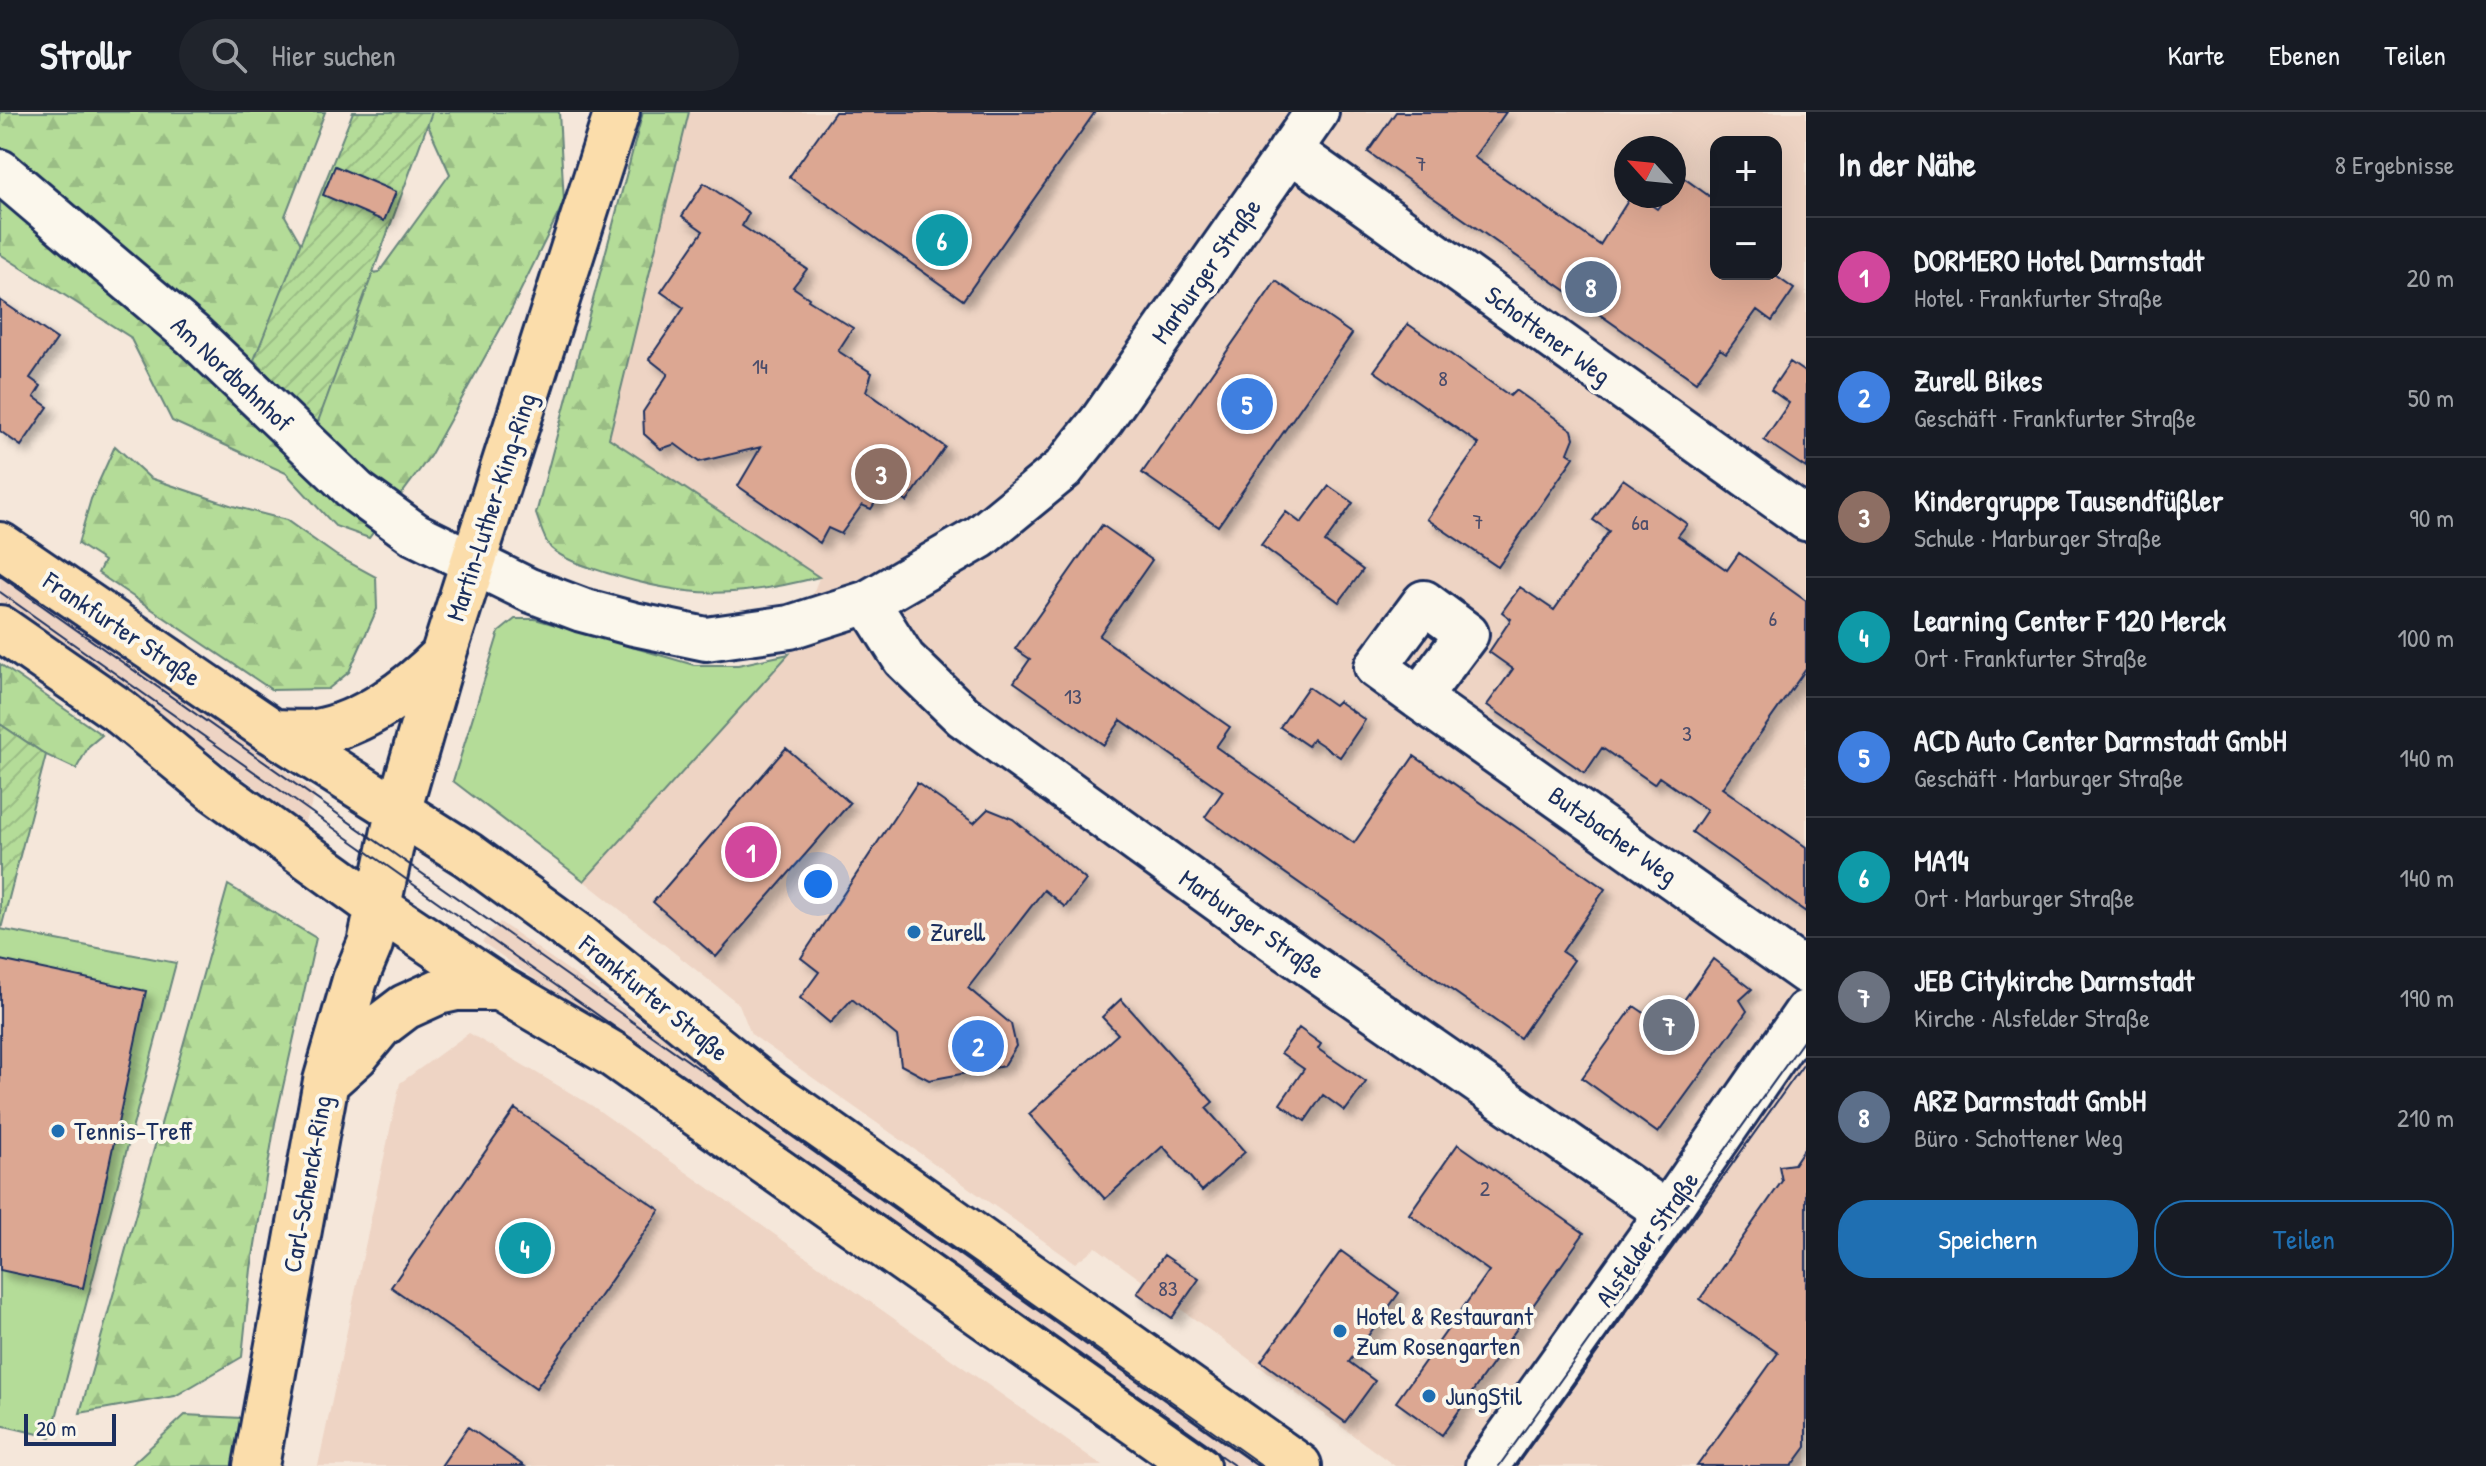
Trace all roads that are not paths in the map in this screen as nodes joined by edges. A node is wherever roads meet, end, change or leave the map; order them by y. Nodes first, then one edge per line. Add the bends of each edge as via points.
1 (617, 112) edge
2 (1317, 112) edge
3 (1290, 150) junction
4 (0, 171) edge
5 (1806, 519) edge
6 (0, 545) edge
7 (473, 563) junction
8 (868, 602) junction
9 (0, 628) edge
10 (443, 656) junction
11 (1419, 698) dead end
12 (273, 732) junction
13 (398, 812) junction
14 (376, 906) junction
15 (1806, 972) edge
16 (499, 988) junction
17 (1806, 1012) edge
18 (326, 1081) junction
19 (1667, 1213) junction
20 (256, 1466) edge
21 (1197, 1466) edge
22 (1299, 1466) edge
23 (1487, 1466) edge

1 - 7 main road, Martin-Luther-King-Ring
2 - 3 street, Marburger Straße
3 - 5 street, Schottener Weg
3 - 8 street, Marburger Straße via 1063,469 980,537
4 - 7 street, Am Nordbahnhof via 194,336 357,492 415,534
6 - 12 main road, Frankfurter Straße
7 - 8 street, Marburger Straße via 582,610 706,639 790,627
7 - 10 main road, Martin-Luther-King-Ring
8 - 19 street, Marburger Straße via 904,659 963,716 1263,933
9 - 14 main road via 118,710 214,789
10 - 12 main road via 402,694 351,719 317,732
10 - 13 main road, Martin-Luther-King-Ring
11 - 15 street, Butzbacher Weg
12 - 13 main road, Frankfurter Straße
13 - 14 main road, Martin-Luther-King-Ring
13 - 22 main road, Frankfurter Straße via 576,934 771,1092
14 - 16 main road
14 - 18 main road, Carl-Schenck-Ring via 370,944
16 - 18 main road via 447,990 405,1007
16 - 21 main road via 612,1054
17 - 19 street, Alsfelder Straße
18 - 20 main road, Carl-Schenck-Ring
19 - 23 street, Alsfelder Straße

